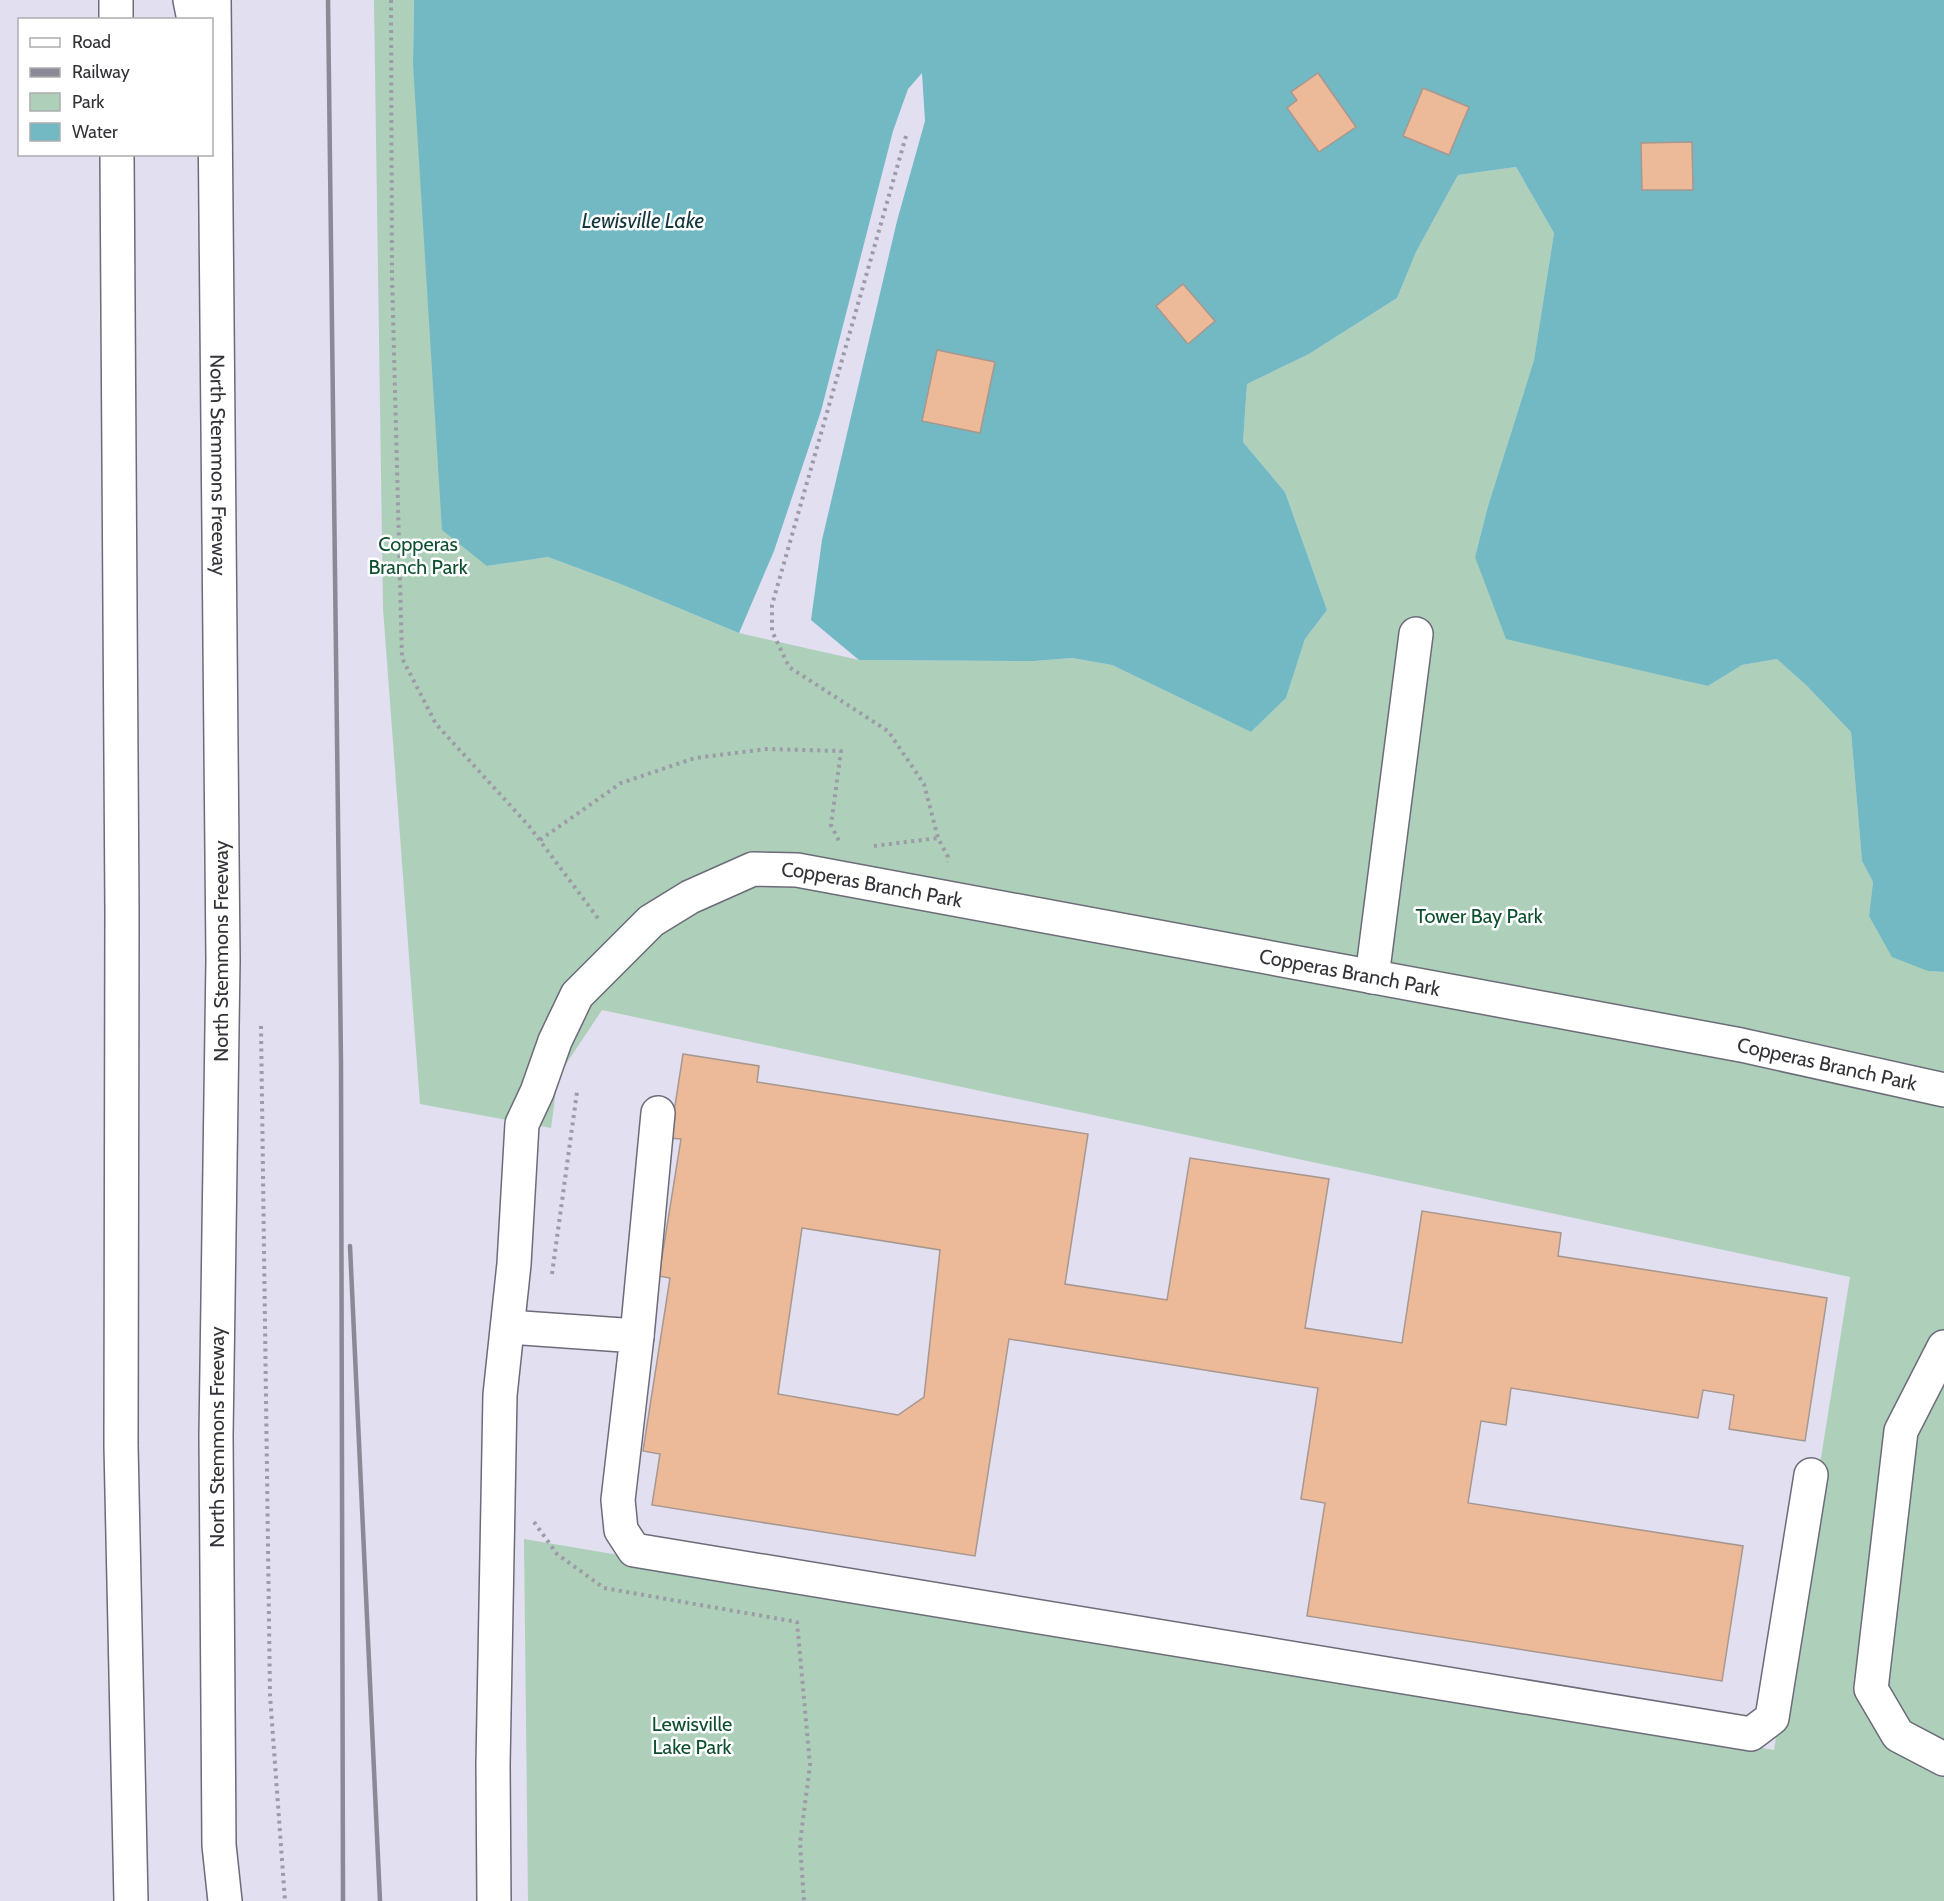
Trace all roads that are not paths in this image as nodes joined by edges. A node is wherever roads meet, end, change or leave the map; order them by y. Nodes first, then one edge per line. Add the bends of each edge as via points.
1 (116, 0) edge
2 (190, 0) edge
3 (214, 0) edge
4 (116, 18) edge
5 (194, 18) edge
6 (213, 138) edge
7 (117, 156) edge
8 (1416, 634) dead end
9 (1372, 977) junction
10 (1944, 1090) edge
11 (658, 1113) dead end
12 (508, 1327) junction
13 (637, 1336) junction
14 (1944, 1347) edge
15 (1811, 1475) dead end
16 (1944, 1759) edge
17 (131, 1901) edge
18 (225, 1901) edge
19 (494, 1901) edge

1 - 4 main road
2 - 5 main road
3 - 6 main road, North Stemmons Freeway
6 - 18 main road, North Stemmons Freeway via 223,948 216,1436 219,1845
7 - 17 main road via 122,900 120,1446
8 - 9 main road
9 - 10 main road, Copperas Branch Park via 1741,1045
9 - 12 main road, Copperas Branch Park via 797,870 753,869 690,897 651,921 577,995 522,1124
11 - 13 main road
12 - 13 main road
12 - 19 main road via 500,1406
13 - 15 main road via 618,1500 621,1530 634,1550 1751,1734 1772,1718
14 - 16 main road via 1901,1431 1871,1689 1898,1735

